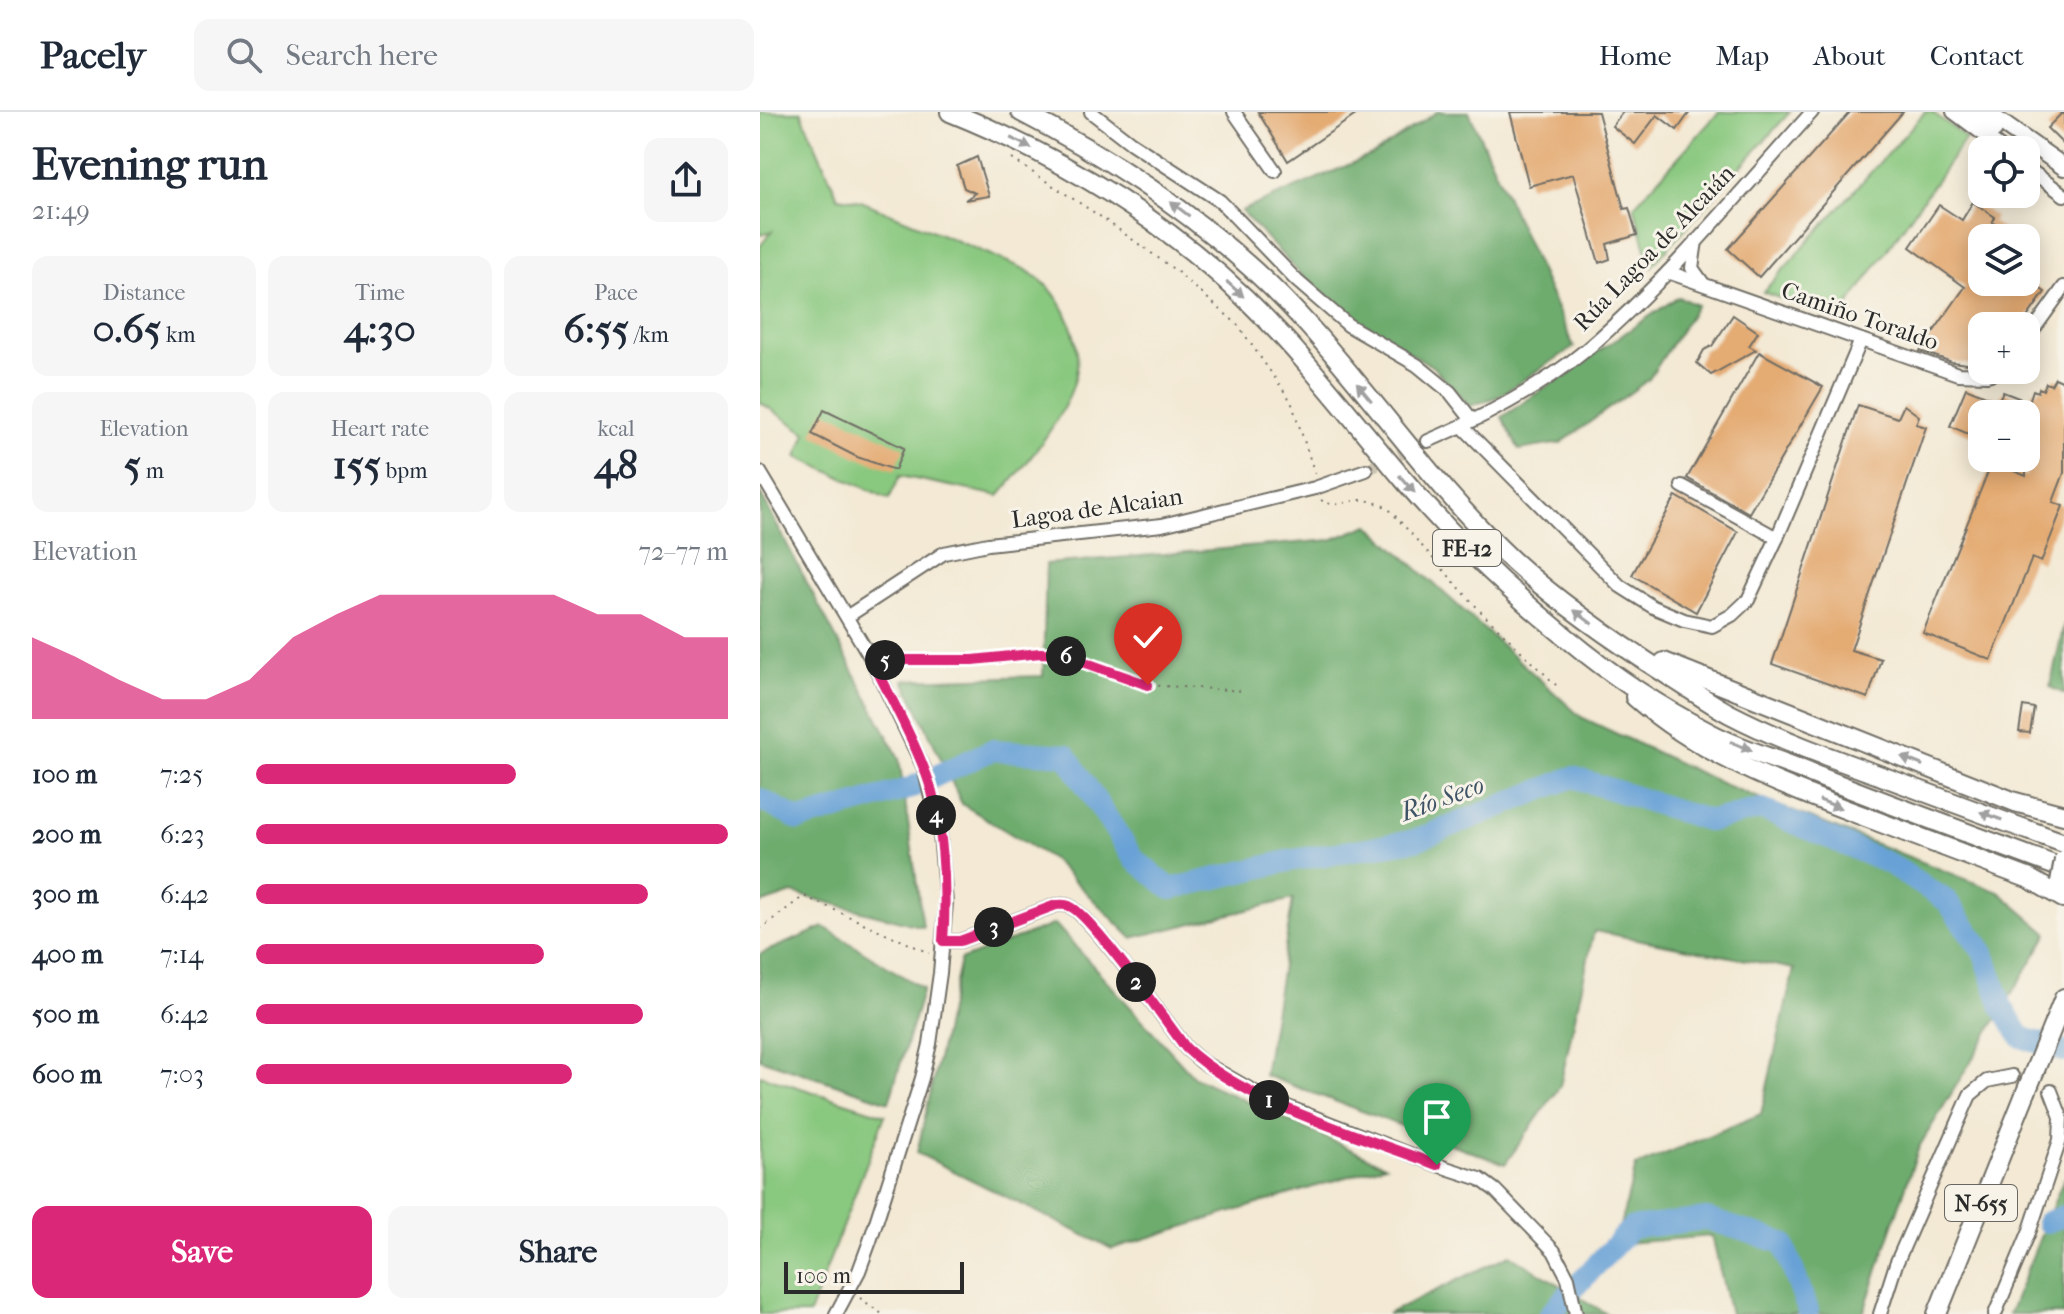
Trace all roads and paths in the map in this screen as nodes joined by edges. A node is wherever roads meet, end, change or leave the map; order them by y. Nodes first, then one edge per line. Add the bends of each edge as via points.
1 (950, 112) edge
2 (1021, 112) edge
3 (1091, 112) edge
4 (1234, 112) edge
5 (1812, 112) edge
6 (1953, 112) edge
7 (1970, 112) edge
8 (1986, 112) edge
9 (1998, 112) edge
10 (1985, 136) edge
11 (2003, 136) edge
12 (1012, 159) dead end
13 (2064, 160) edge
14 (2040, 163) edge
15 (2064, 167) edge
16 (1275, 171) dead end
17 (2040, 177) edge
18 (2064, 180) edge
19 (2064, 195) edge
20 (1696, 241) junction
21 (1668, 272) junction
22 (1705, 284) junction
23 (2064, 287) edge
24 (2040, 320) edge
25 (1861, 340) junction
26 (1968, 374) edge
27 (1467, 423) junction
28 (1428, 441) tunnel mouth
29 (1366, 470) tunnel mouth
30 (760, 472) edge
31 (1682, 486) dead end
32 (1317, 487) junction
33 (1777, 538) junction
34 (848, 616) junction
35 (1615, 641) junction
36 (872, 660) junction
37 (1598, 662) junction
38 (1556, 685) dead end
39 (1245, 691) dead end
40 (2064, 815) edge
41 (2064, 843) edge
42 (2064, 860) edge
43 (2063, 888) edge
44 (760, 929) edge
45 (943, 941) junction
46 (941, 958) junction
47 (2064, 998) edge
48 (2012, 1076) tunnel mouth
49 (2051, 1091) dead end
50 (849, 1290) junction
51 (836, 1314) edge
52 (882, 1314) edge
53 (1576, 1314) edge
54 (1880, 1314) edge
55 (1937, 1314) edge
56 (1995, 1314) edge

1 -> 37 highway, FE-12 via 1055,160 1184,245 1293,349 1499,581
35 -> 2 highway, FE-12 via 1511,558 1449,494 1308,325 1215,236 1137,178
3 - 27 street via 1220,201 1348,325 1417,365 1450,392
4 - 16 street
5 - 20 street, Rúa Lagoa de Alcaián
6 - 10 street
7 - 11 main road
8 - 15 main road
9 - 13 street
12 - 32 path via 1175,270 1237,324 1291,401
14 - 18 main road
17 - 19 street
20 - 21 street, Rúa Lagoa de Alcaián
20 - 22 street via 1692,268
21 - 22 street, Camiño Toraldo
21 - 27 street, Rúa Lagoa de Alcaián via 1584,351
22 - 25 street, Camiño Toraldo
23 - 24 street
25 - 26 street, Camiño Toraldo
25 - 33 street
27 - 28 street, Rúa Lagoa de Alcaián
27 - 33 street via 1620,586 1684,620 1712,626 1732,615 1748,600
29 - 32 street, Lagoa de Alcaian
30 - 34 street
31 - 33 street
32 - 34 street, Lagoa de Alcaian via 1162,525 944,553
32 - 38 path via 1322,502 1334,506 1360,500 1388,508 1482,613
34 - 36 street
40 -> 35 highway via 2015,802
41 -> 35 highway, FE-12 via 1832,758 1730,714
36 - 39 path via 1061,654 1148,685
36 - 45 street via 924,768 940,834 946,903
37 -> 43 highway, FE-12 via 1711,733
37 -> 43 highway via 1656,716 1750,770
42 - 43 highway, bridge
44 - 46 path via 804,896
45 - 46 street
45 - 53 street via 960,941 1056,905 1069,906 1103,939 1202,1062 1267,1099 1480,1179 1495,1190 1554,1251 1568,1278
46 - 50 street via 922,1078
47 - 55 highway, N-655, bridge
48 - 54 street via 1987,1081 1970,1095 1896,1264
49 - 56 street via 2061,1117 2060,1140
50 - 51 street
50 - 52 path

